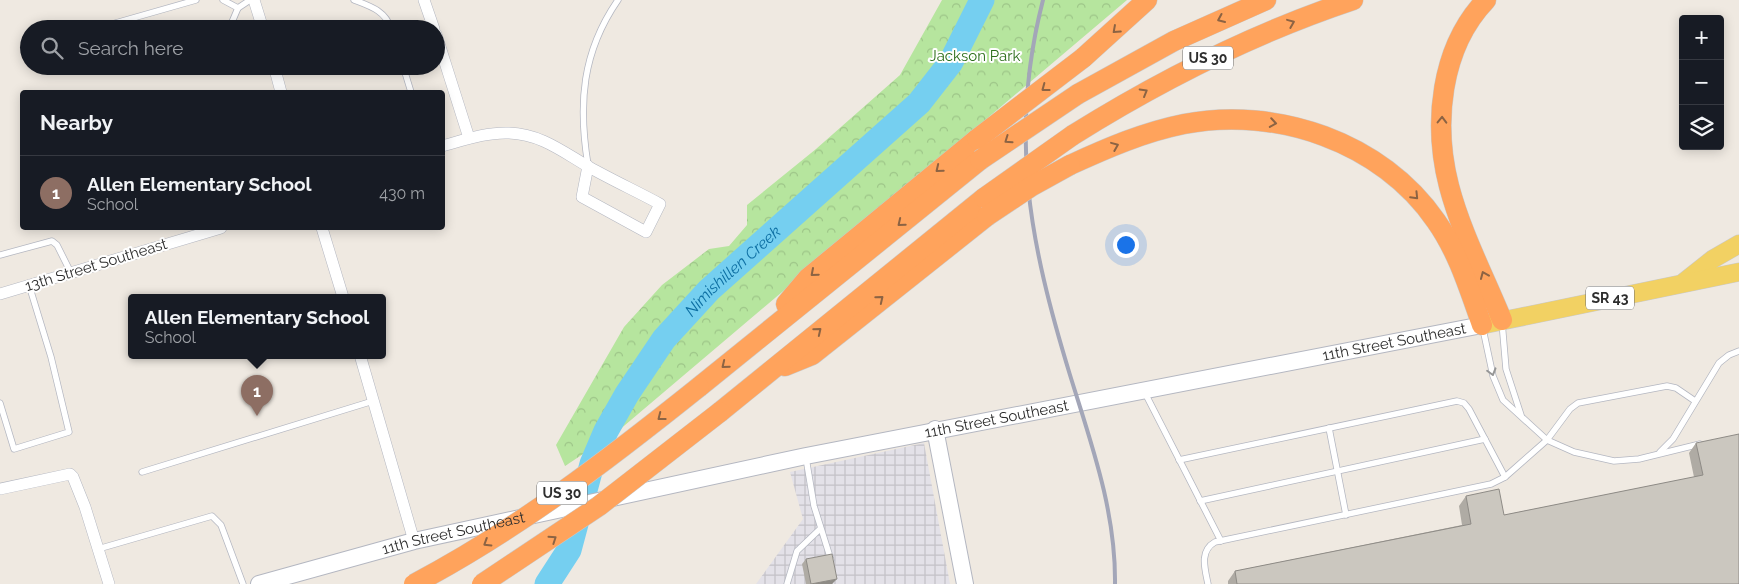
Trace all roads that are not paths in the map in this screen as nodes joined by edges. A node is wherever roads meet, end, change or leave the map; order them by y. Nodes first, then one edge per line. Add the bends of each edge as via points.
1 (196, 0) edge
2 (223, 0) edge
3 (250, 0) edge
4 (254, 0) edge
5 (354, 0) edge
6 (424, 0) edge
7 (618, 0) edge
8 (1147, 0) edge
9 (1266, 0) edge
10 (1353, 0) edge
11 (1486, 0) edge
12 (238, 8) junction
13 (126, 20) edge
14 (233, 20) edge
15 (260, 20) edge
16 (388, 20) edge
17 (431, 20) edge
18 (445, 63) edge
19 (276, 75) edge
20 (406, 75) edge
21 (280, 90) edge
22 (410, 90) edge
23 (468, 138) junction
24 (445, 145) edge
25 (588, 166) junction
26 (985, 207) junction
27 (214, 230) edge
28 (323, 230) edge
29 (1739, 244) edge
30 (0, 254) edge
31 (1739, 272) edge
32 (71, 273) junction
33 (1682, 284) junction
34 (30, 285) junction
35 (0, 294) edge
36 (342, 294) edge
37 (1502, 320) junction
38 (1482, 325) junction
39 (752, 344) junction
40 (1739, 351) edge
41 (361, 359) edge
42 (1144, 390) junction
43 (373, 401) junction
44 (1695, 401) junction
45 (0, 403) edge
46 (1521, 415) junction
47 (1329, 428) junction
48 (935, 429) junction
49 (1485, 439) junction
50 (1547, 440) junction
51 (1703, 444) edge
52 (1658, 453) junction
53 (806, 456) junction
54 (1179, 460) junction
55 (1338, 471) junction
56 (142, 472) dead end
57 (1505, 477) junction
58 (0, 489) edge
59 (1200, 500) junction
60 (1346, 515) junction
61 (820, 528) junction
62 (414, 541) junction
63 (1221, 541) junction
64 (98, 549) junction
65 (832, 564) edge
66 (109, 584) edge
67 (244, 584) edge
68 (259, 584) edge
69 (414, 584) edge
70 (482, 584) edge
71 (787, 584) edge
72 (965, 584) edge
73 (1208, 584) edge

1 - 13 lane
2 - 12 lane
3 - 12 lane
4 - 15 street
5 - 16 lane via 374,7
6 - 17 street
7 - 25 lane via 602,23 588,71 582,124
8 -> 39 highway, bridge via 1084,58 977,139 808,278
9 -> 39 highway, US 30, bridge via 1174,41 1078,94 980,160
26 -> 10 highway, US 30, bridge via 1072,135 1149,89 1210,58
37 -> 11 highway via 1455,205 1442,144 1443,96 1453,52 1471,16
12 - 14 lane
18 - 23 street
19 - 21 street
20 - 22 lane
23 - 24 street
23 - 25 street via 509,133 530,135 558,146
25 - 25 street via 660,204 646,232 582,197
26 -> 38 highway, bridge via 1070,165 1147,134 1205,121 1267,122 1326,137 1364,155 1406,186 1446,236 1459,261
70 -> 26 highway, US 30, bridge via 599,506
27 - 32 street, 13th Street Southeast
28 - 36 street
29 - 33 main road via 1713,259
30 - 32 lane via 52,241
31 - 33 main road, 11th Street Southeast / SR 43
32 - 34 street, 13th Street Southeast
33 - 37 main road, 11th Street Southeast / SR 43
34 - 35 street, 13th Street Southeast
34 - 45 lane via 52,357 68,432 14,449
37 - 38 main road, 11th Street Southeast / SR 43
37 - 46 lane via 1506,369
38 - 42 street, 11th Street Southeast
38 -> 46 lane via 1497,388 1503,400
39 -> 69 highway, US 30, bridge via 556,497 498,536
40 - 44 lane via 1719,363
41 - 43 street
42 - 48 street, 11th Street Southeast
42 - 54 lane
43 - 56 lane
43 - 62 street
44 - 50 lane via 1667,386 1578,403
44 - 52 lane via 1673,439
46 - 50 lane
47 - 49 lane via 1459,401 1469,410
47 - 54 lane
47 - 55 lane
48 - 53 street, 11th Street Southeast
48 - 72 street
49 - 55 lane
49 - 57 lane
50 - 52 lane via 1574,452 1602,459 1626,461
50 - 57 lane
51 - 52 lane
53 - 61 lane
53 - 62 street, 11th Street Southeast, bridge
54 - 59 lane
55 - 59 lane
55 - 60 lane
57 - 60 lane via 1487,486
58 - 64 street via 70,474 85,507
59 - 63 lane
60 - 63 lane
61 - 65 lane
61 - 71 lane via 797,551
62 - 68 street, 11th Street Southeast
63 - 73 lane via 1209,546 1205,554
64 - 66 street
64 - 67 lane via 212,516 221,525

